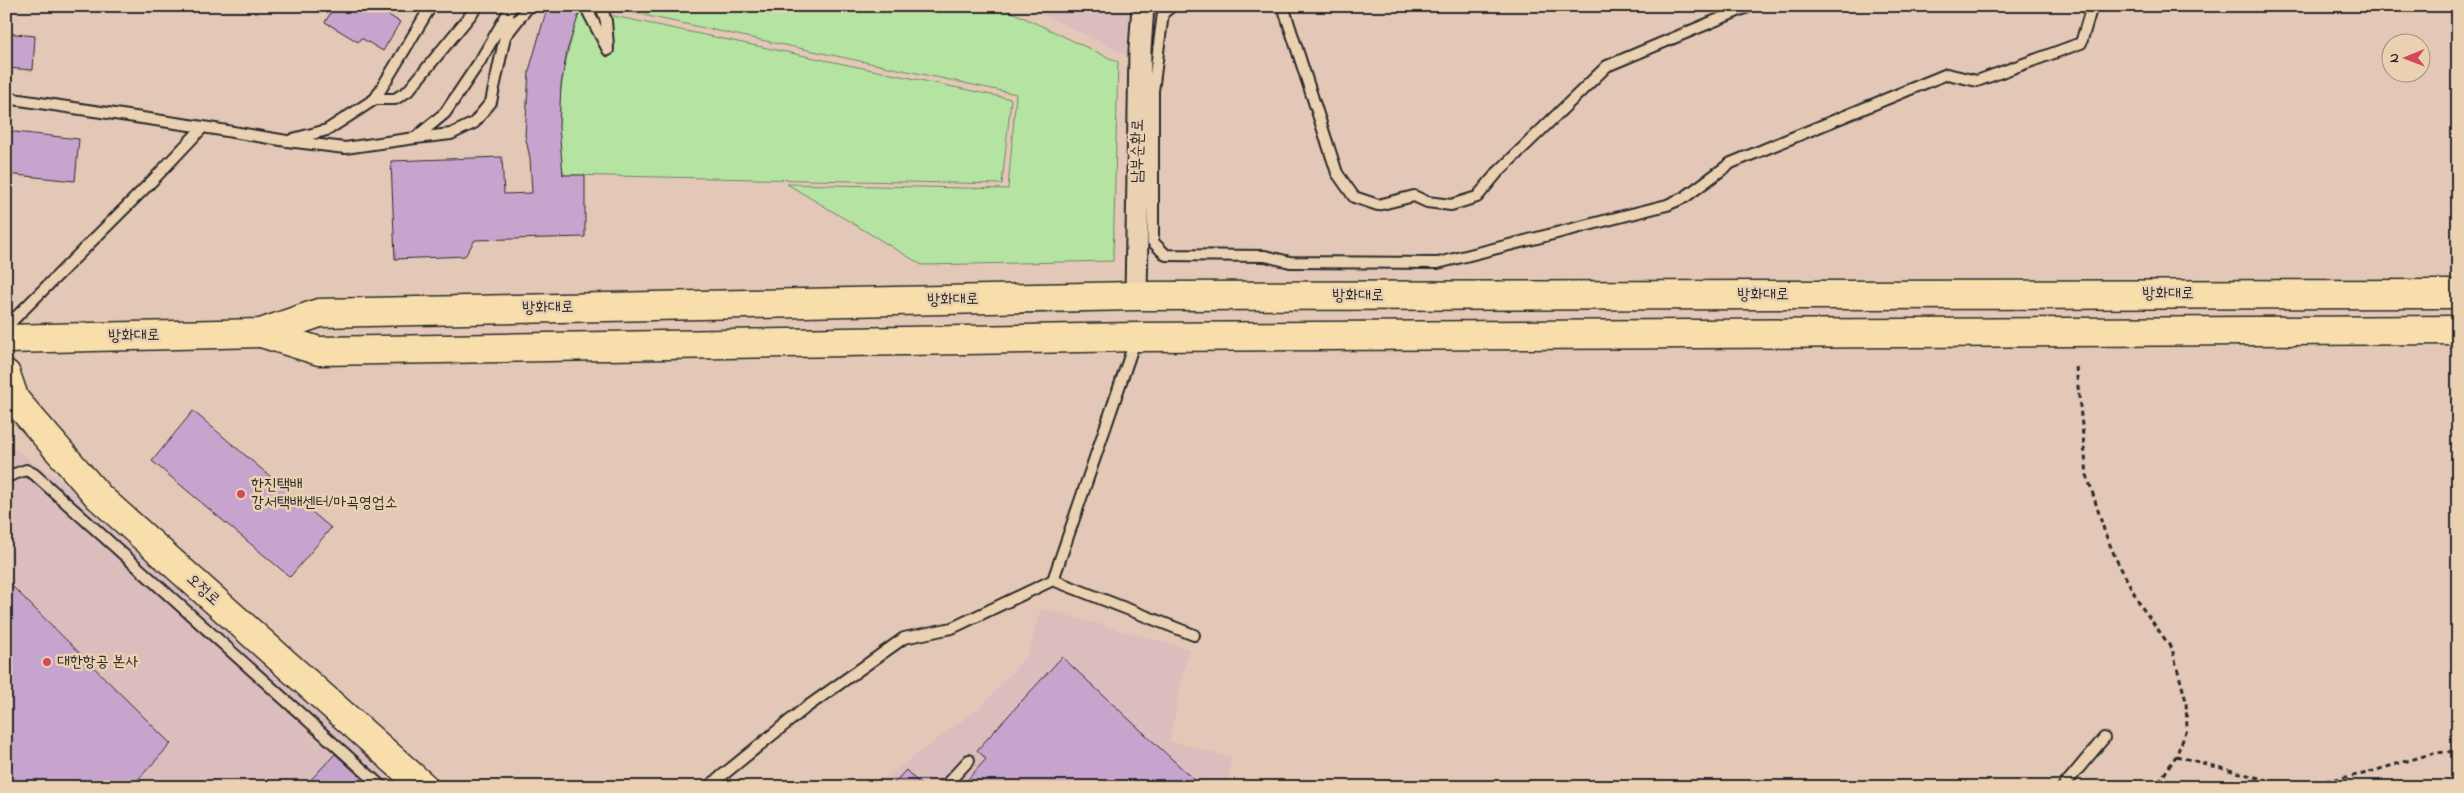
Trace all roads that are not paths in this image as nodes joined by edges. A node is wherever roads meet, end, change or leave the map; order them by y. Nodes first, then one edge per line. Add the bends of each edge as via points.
1 (431, 6) edge
2 (478, 6) edge
3 (529, 6) edge
4 (585, 6) edge
5 (602, 6) edge
6 (1143, 6) edge
7 (1172, 6) edge
8 (1284, 6) edge
9 (1750, 6) edge
10 (2092, 6) edge
11 (511, 8) edge
12 (505, 37) junction
13 (6, 98) edge
14 (375, 98) junction
15 (203, 127) junction
16 (415, 138) junction
17 (287, 141) junction
18 (2458, 294) edge
19 (1136, 296) junction
20 (6, 327) edge
21 (2458, 330) edge
22 (261, 333) junction
23 (1137, 337) junction
24 (6, 339) edge
25 (6, 374) edge
26 (6, 477) edge
27 (1053, 580) junction
28 (1194, 635) dead end
29 (2104, 738) dead end
30 (969, 760) dead end
31 (382, 787) edge
32 (424, 787) edge
33 (708, 787) edge
34 (944, 787) edge
35 (2063, 787) edge

1 - 14 lane
2 - 14 lane via 408,91 395,99
3 - 12 lane
4 - 5 lane via 608,50
6 - 19 street, 남부순환로
7 - 10 lane via 1163,13 1153,91 1153,242 1166,255 1265,256 1290,262 1438,263 1668,205 1685,197 1731,163 1947,74 1977,81 2081,43
8 - 9 lane via 1337,174 1354,198 1378,204 1414,196 1427,202 1451,205 1477,197 1504,166 1607,66
11 - 12 lane
11 - 16 lane via 445,113
12 - 16 lane via 491,102 474,123 451,134
13 - 15 lane
14 - 17 lane via 327,130
15 - 17 lane
15 - 20 lane
16 - 17 lane via 345,148
18 - 19 main road, 방화대로
19 - 22 main road, 방화대로 via 319,313
21 - 23 main road, 방화대로
22 - 23 main road, 방화대로 via 319,351
22 - 24 main road, 방화대로
23 - 27 lane
25 - 32 main road, 오정로 via 15,400 99,497
26 - 31 lane via 26,470 34,474
27 - 28 lane
27 - 33 lane via 952,628 904,638 804,710
29 - 35 lane
30 - 34 lane

